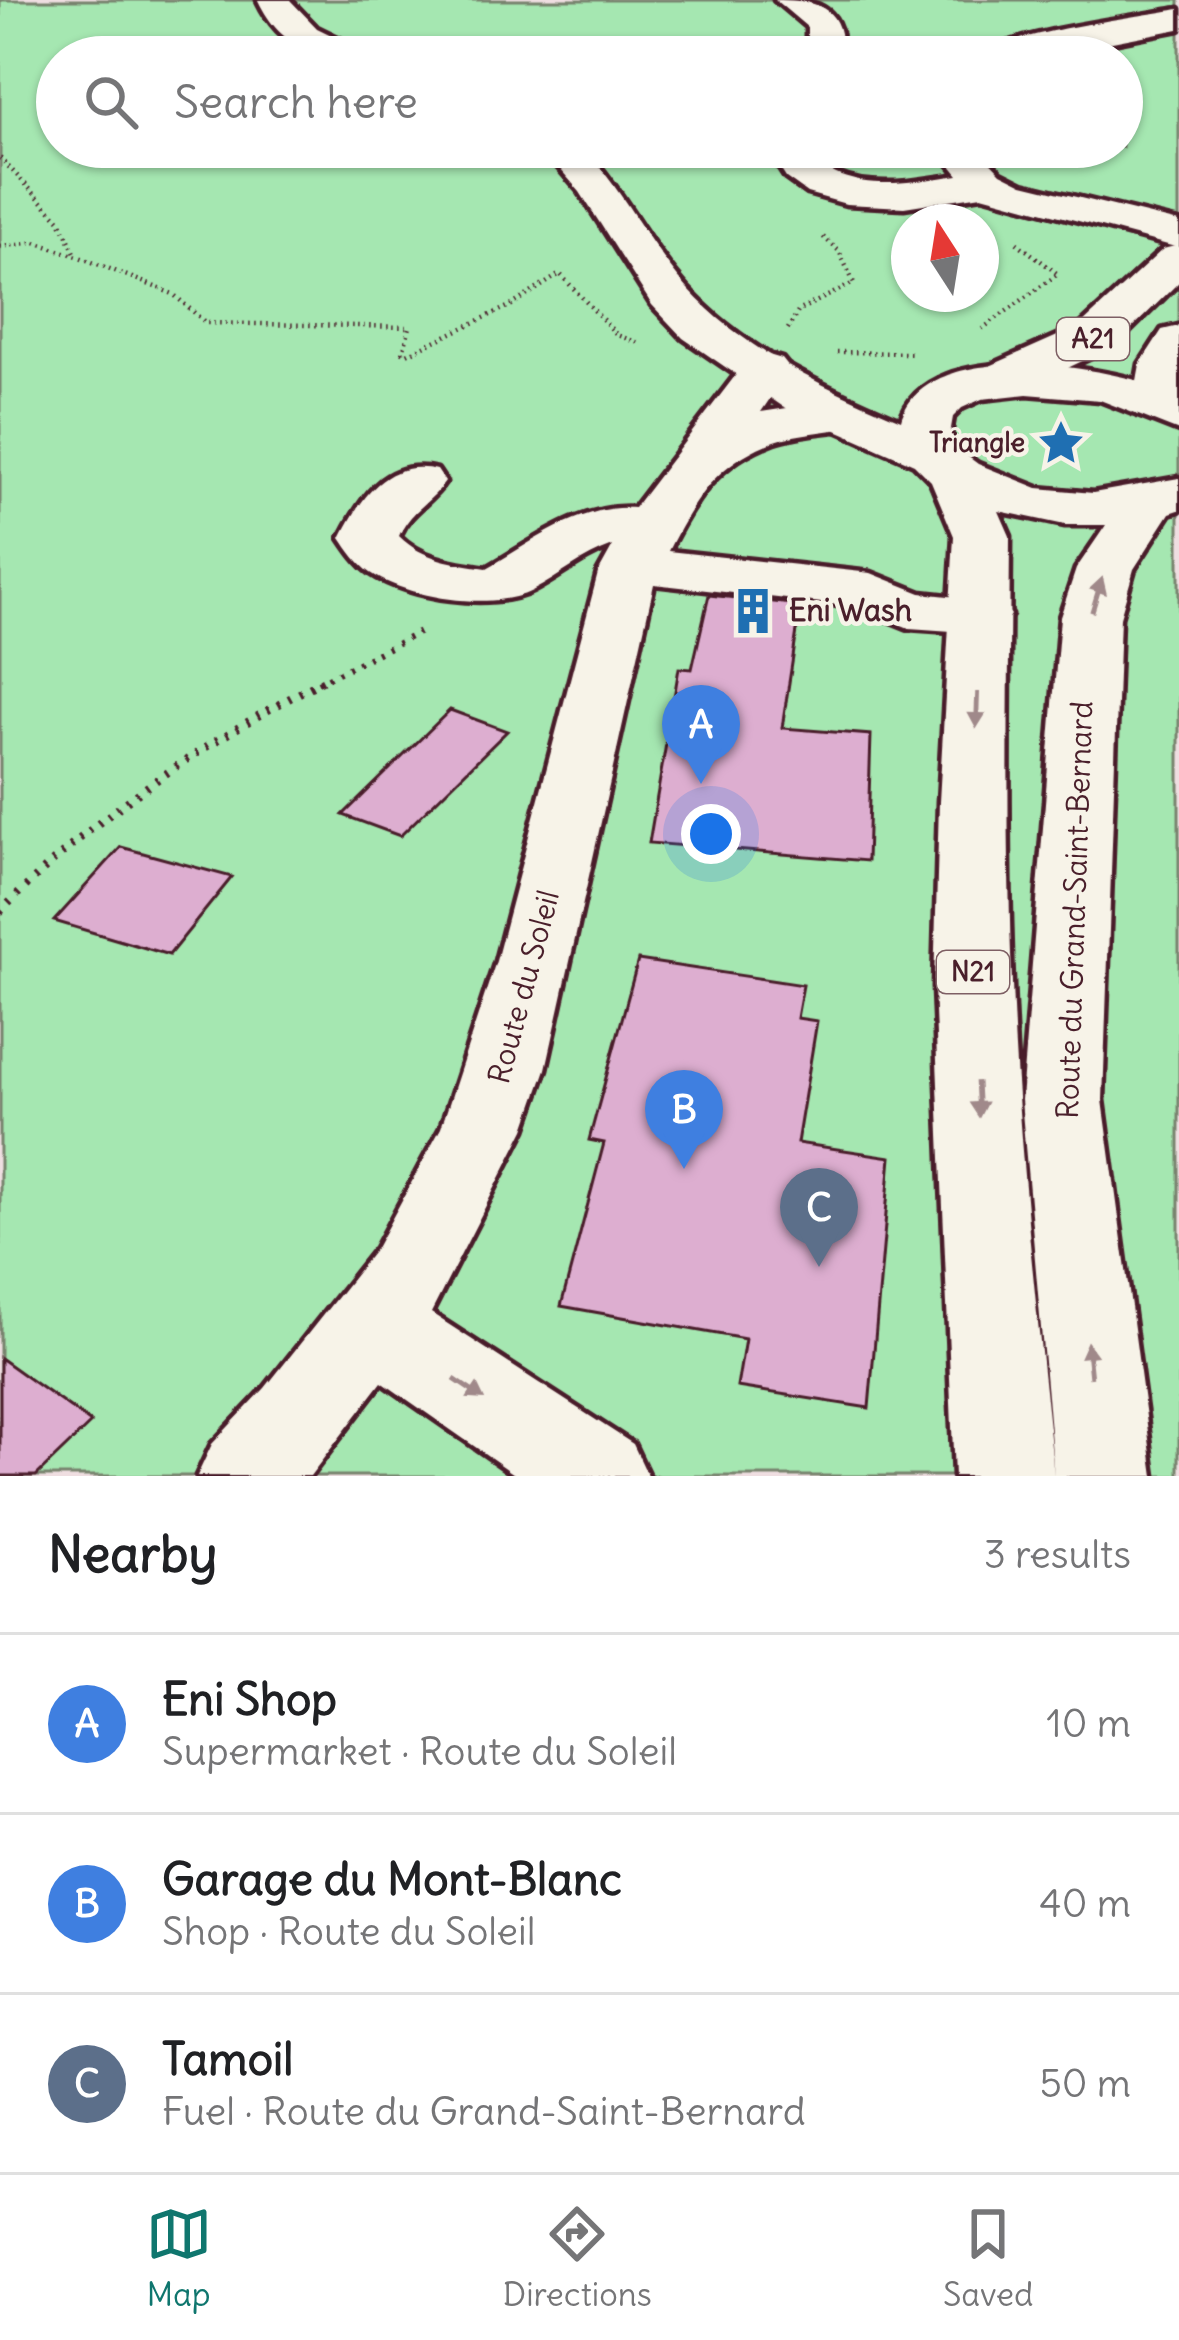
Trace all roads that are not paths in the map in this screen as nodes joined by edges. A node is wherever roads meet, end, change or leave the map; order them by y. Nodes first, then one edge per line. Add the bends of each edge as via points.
1 (274, 0) edge
2 (790, 0) edge
3 (1179, 19) edge
4 (307, 36) edge
5 (824, 36) edge
6 (1086, 36) edge
7 (580, 168) edge
8 (798, 168) edge
9 (974, 168) edge
10 (987, 182) junction
11 (1175, 254) edge
12 (1179, 340) edge
13 (766, 357) junction
14 (979, 369) junction
15 (1169, 410) edge
16 (840, 415) junction
17 (706, 454) junction
18 (944, 463) junction
19 (418, 482) dead end
20 (1164, 496) edge
21 (640, 545) junction
22 (981, 615) junction
23 (372, 1324) junction
24 (247, 1476) edge
25 (598, 1476) edge
26 (1004, 1476) edge
27 (1105, 1476) edge

1 - 4 main road
2 - 5 main road via 823,24
3 - 6 main road
7 - 13 main road, Route du Grand-Saint-Bernard via 668,295 714,339
8 - 10 main road via 820,184 860,192 904,195
9 - 10 main road
10 - 11 main road
11 - 14 main road, A21 via 1097,336
12 - 15 main road, A21 via 1164,364
13 - 14 main road via 883,384
13 - 16 main road, Route du Grand-Saint-Bernard via 800,395
13 - 17 main road, Route du Soleil
14 - 15 main road via 1097,384
14 - 18 main road via 931,411 924,429
16 - 17 main road, Route du Soleil via 765,426
16 - 18 main road, Route du Grand-Saint-Bernard
17 - 21 main road, Route du Soleil
18 - 20 main road, Route du Grand-Saint-Bernard via 1000,494 1047,506 1097,509
18 - 22 main road, N21 via 982,536
19 - 21 main road via 387,502 369,538 391,561 476,586 511,579 560,546 622,524
27 -> 20 main road, Route du Grand-Saint-Bernard via 1062,1100 1090,617 1105,569
21 - 22 main road via 871,591 909,610
21 - 23 main road, Route du Soleil via 506,1070 446,1205
22 -> 26 main road, N21 via 973,987
23 - 24 main road, Route du Soleil
23 -> 25 main road

